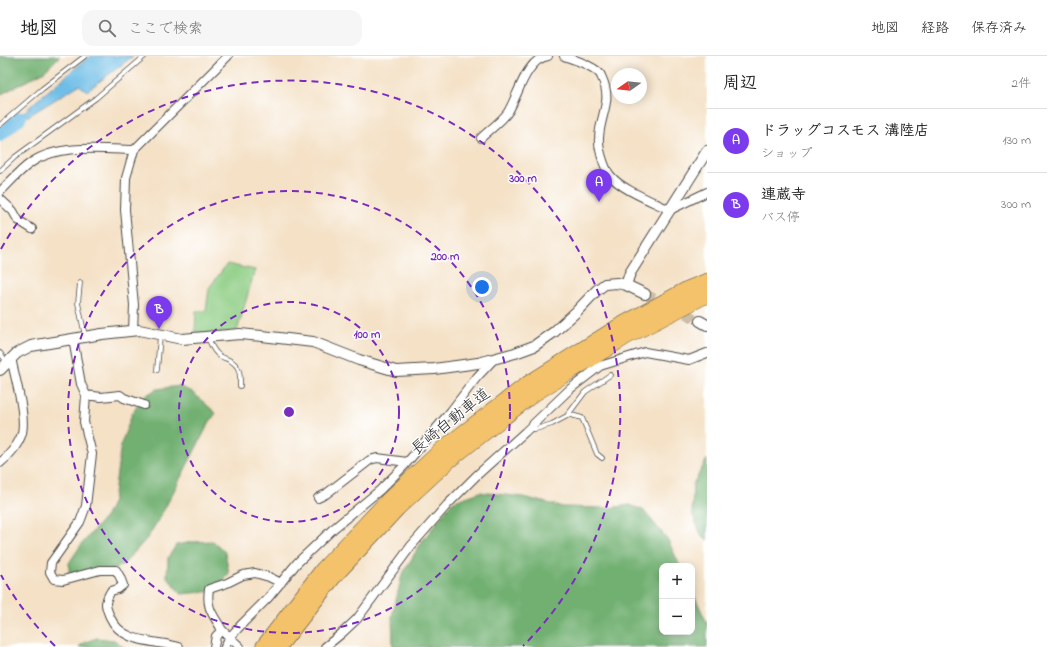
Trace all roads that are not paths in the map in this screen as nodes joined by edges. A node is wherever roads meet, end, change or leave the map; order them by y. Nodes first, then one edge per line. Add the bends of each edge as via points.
1 (85, 56) edge
2 (145, 56) edge
3 (228, 56) edge
4 (548, 56) edge
5 (564, 56) edge
6 (0, 125) edge
7 (481, 138) dead end
8 (134, 150) junction
9 (707, 151) edge
10 (0, 171) edge
11 (0, 192) edge
12 (707, 192) edge
13 (0, 199) edge
14 (670, 210) junction
15 (32, 229) dead end
16 (707, 281) edge
17 (80, 283) dead end
18 (626, 285) junction
19 (645, 294) tunnel mouth
20 (707, 295) edge
21 (133, 331) junction
22 (160, 335) junction
23 (85, 337) junction
24 (208, 338) junction
25 (73, 339) junction
26 (707, 352) edge
27 (0, 353) edge
28 (494, 359) junction
29 (5, 365) edge
30 (157, 370) dead end
31 (610, 376) dead end
32 (240, 386) dead end
33 (86, 395) junction
34 (144, 404) dead end
35 (568, 414) junction
36 (528, 429) junction
37 (602, 458) dead end
38 (407, 462) junction
39 (0, 463) edge
40 (318, 498) dead end
41 (281, 583) junction
42 (222, 630) junction
43 (229, 638) junction
44 (179, 647) edge
45 (214, 647) edge
46 (225, 647) edge
47 (240, 647) edge
48 (263, 647) edge
49 (279, 647) edge
50 (325, 647) edge

1 - 6 lane
2 - 10 lane via 96,98 15,157
3 - 8 street
4 - 7 street via 532,66 507,113
5 - 14 street via 599,72 607,88 607,104 599,139 609,175 620,185
8 - 11 street via 73,150 46,154 31,163
8 - 21 street via 126,178 125,210 134,305
9 - 14 street
12 - 14 street
13 - 15 street via 13,211 18,220
14 - 18 street via 630,273
16 - 48 highway, 長崎自動車道 via 619,326 527,384 442,449 388,499 323,569
17 - 23 lane via 78,303
18 - 19 street
18 - 28 street via 605,284 554,332 534,346
20 - 49 highway, 長崎自動車道 via 626,337 534,394 451,459 398,508 333,578
21 - 22 street
21 - 23 street
22 - 24 street via 182,339
22 - 30 lane
23 - 25 street
24 - 28 street via 240,334 313,342 396,371 434,370
24 - 32 lane via 219,355 232,361 239,369
25 - 29 street via 31,346 17,353
25 - 33 street via 80,384
26 - 36 street via 689,360 645,352 600,366 570,389
27 - 29 lane
28 - 38 street
29 - 39 street via 20,400 23,427 15,448
31 - 35 lane via 585,392
33 - 34 street via 120,395
33 - 44 street via 84,422 92,454 86,506 80,522 51,563 50,572 54,578 63,580 100,570 116,570 123,585 111,591 105,601 112,622 130,637
35 - 36 lane via 552,424
35 - 37 lane via 582,418 597,454
36 - 50 street via 447,505 411,546 357,619
38 - 40 street via 377,458 370,460
38 - 41 street via 380,490 322,538
41 - 42 street via 255,573 243,575 209,590 207,601
41 - 43 street
42 - 43 street
42 - 45 street via 216,636
43 - 46 street
43 - 47 street

